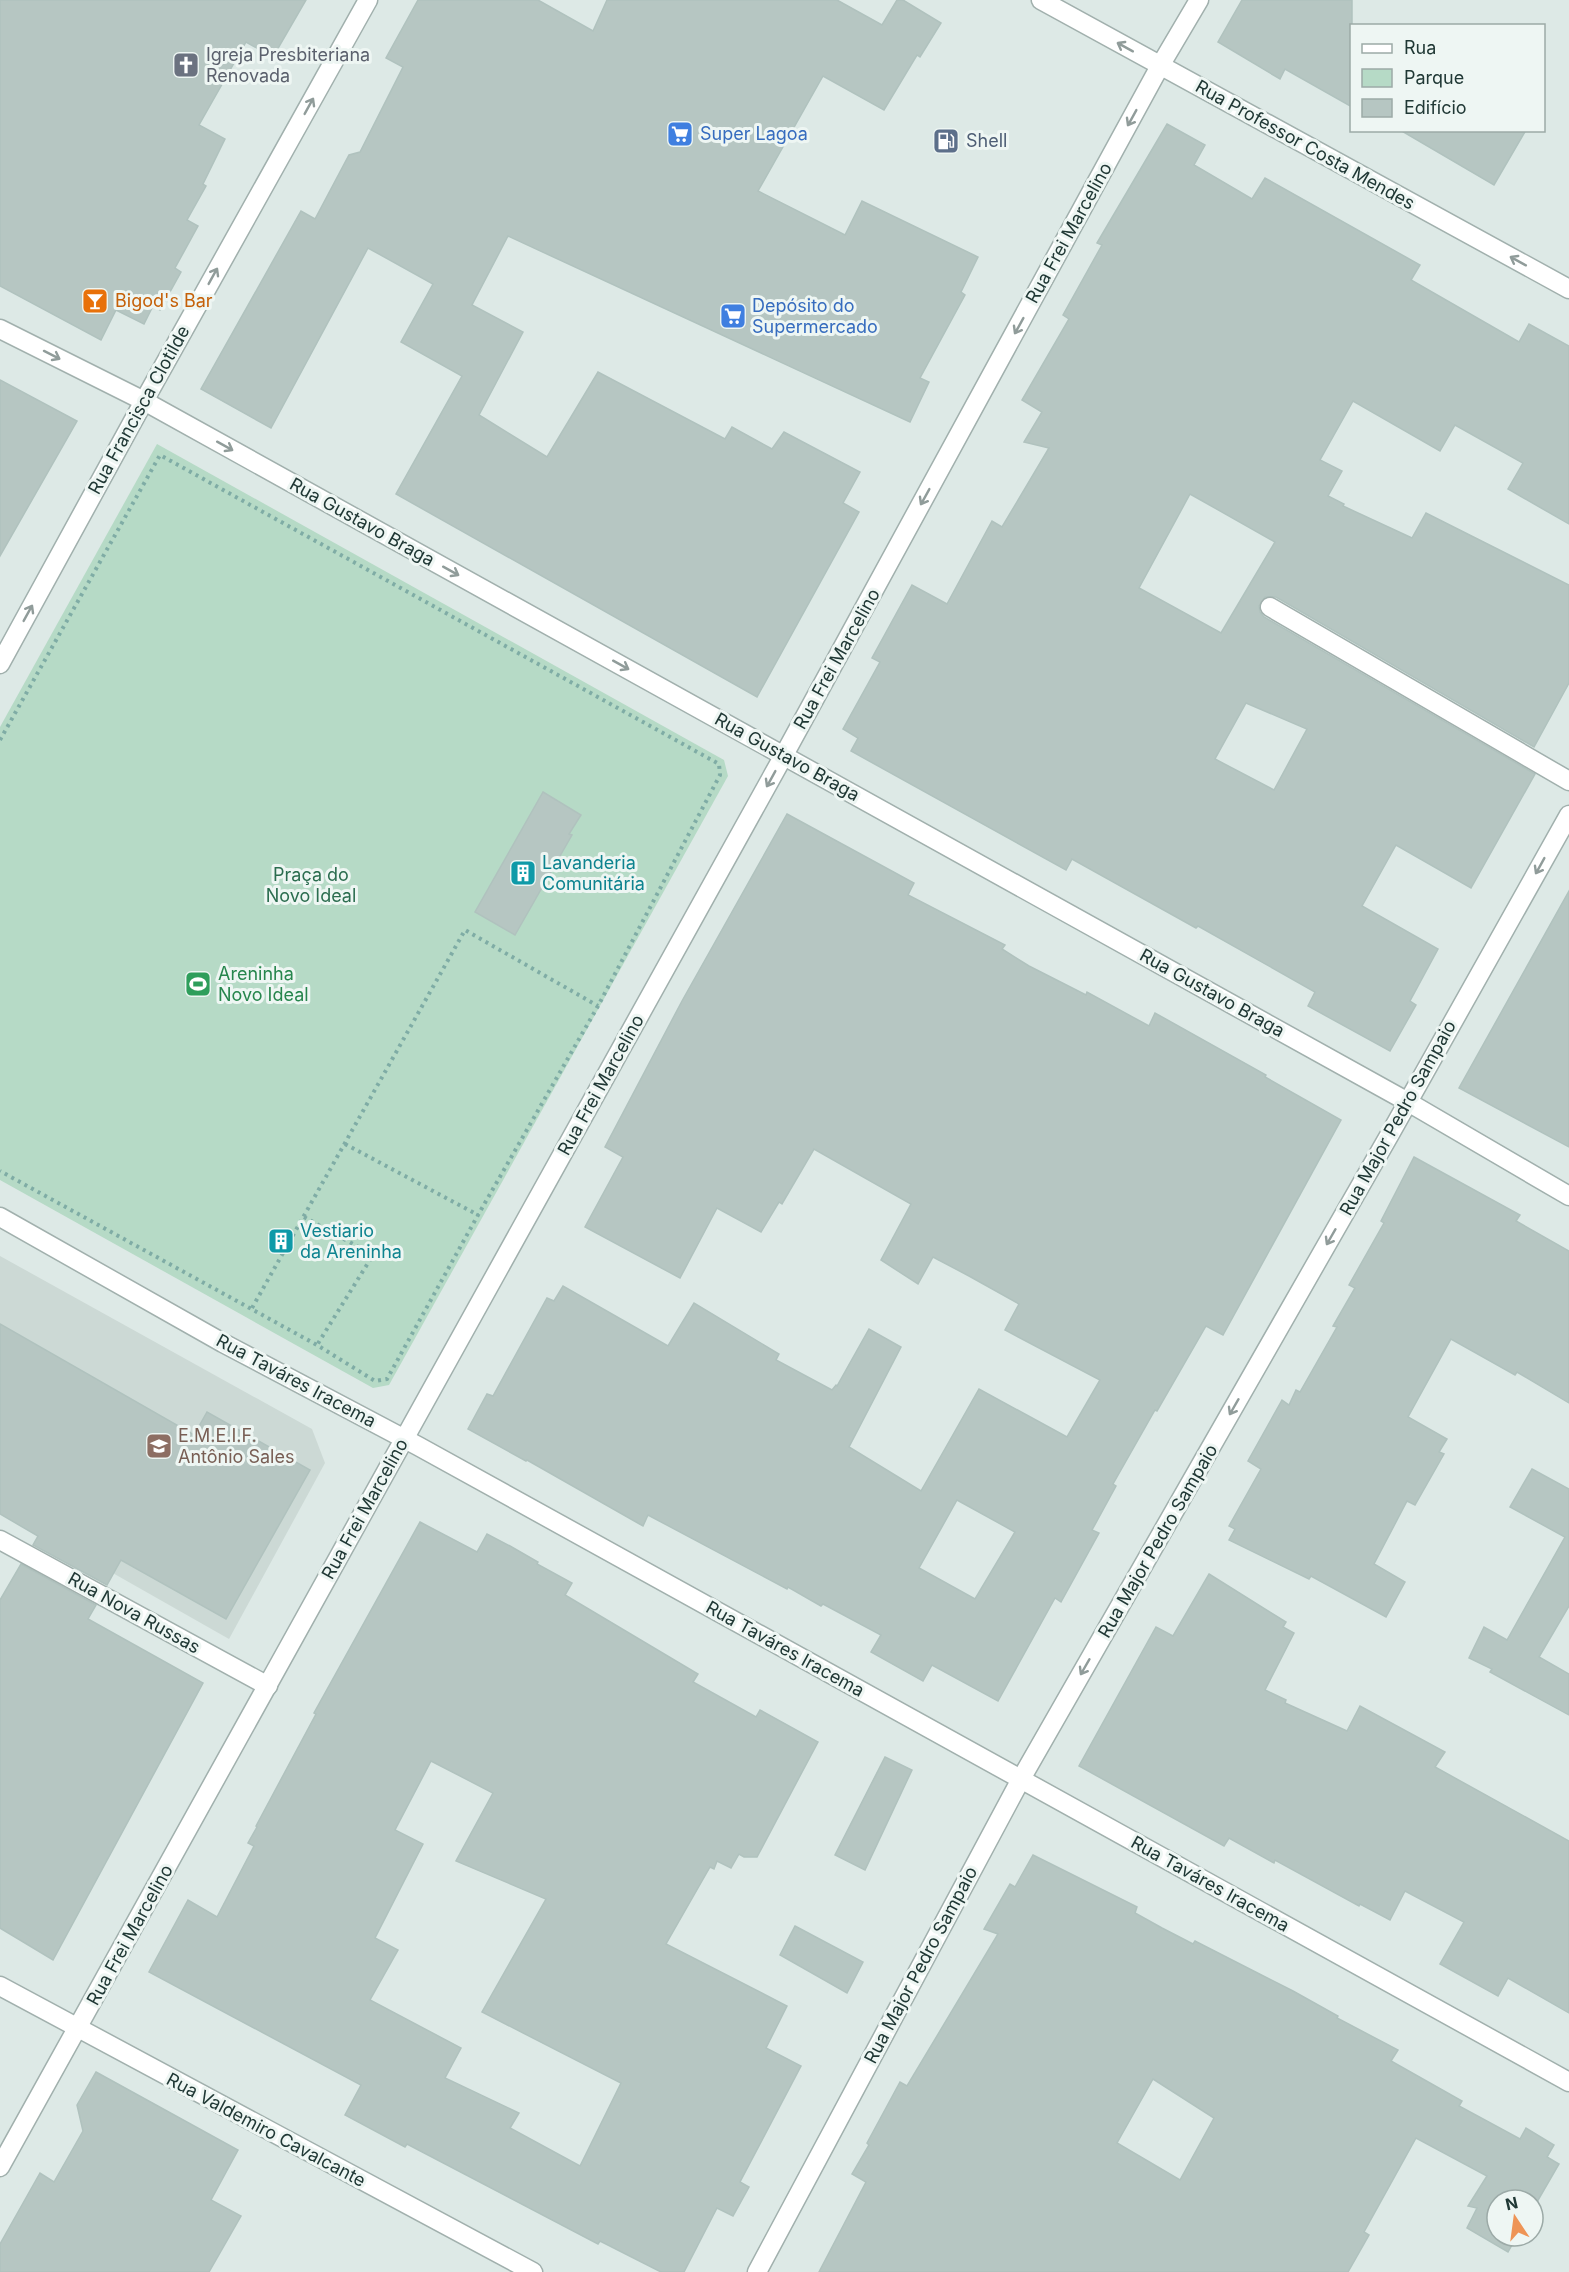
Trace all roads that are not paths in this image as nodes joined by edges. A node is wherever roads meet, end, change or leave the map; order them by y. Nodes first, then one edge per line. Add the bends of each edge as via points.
1 (368, 0) edge
2 (1041, 0) edge
3 (1199, 0) edge
4 (1160, 66) junction
5 (1569, 289) edge
6 (0, 329) edge
7 (144, 401) junction
8 (1270, 607) dead end
9 (0, 664) edge
10 (784, 755) junction
11 (1569, 781) edge
12 (1569, 815) edge
13 (1408, 1102) junction
14 (1569, 1196) edge
15 (0, 1217) edge
16 (404, 1438) junction
17 (0, 1540) edge
18 (268, 1686) junction
19 (1021, 1779) junction
20 (0, 1986) edge
21 (77, 2029) junction
22 (1569, 2082) edge
23 (0, 2167) edge
24 (533, 2272) edge
25 (757, 2272) edge

7 -> 1 street, Rua Francisca Clotilde
4 -> 2 street, Rua Professor Costa Mendes
3 - 4 street, Rua Frei Marcelino
5 -> 4 street, Rua Professor Costa Mendes
4 -> 10 street, Rua Frei Marcelino
6 -> 7 street, Rua Gustavo Braga
9 -> 7 street, Rua Francisca Clotilde
7 -> 10 street, Rua Gustavo Braga
8 - 11 street
10 - 13 street, Rua Gustavo Braga
10 -> 16 street, Rua Frei Marcelino
12 -> 13 street, Rua Major Pedro Sampaio
13 - 14 street, Rua Gustavo Braga
13 -> 19 street, Rua Major Pedro Sampaio
15 - 16 street, Rua Taváres Iracema via 223,1343
16 - 18 street, Rua Frei Marcelino
16 - 19 street, Rua Taváres Iracema
17 - 18 street, Rua Nova Russas
18 - 21 street, Rua Frei Marcelino
19 - 22 street, Rua Taváres Iracema
19 - 25 street, Rua Major Pedro Sampaio
20 - 21 street, Rua Valdemiro Cavalcante
21 - 23 street, Rua Frei Marcelino
21 - 24 street, Rua Valdemiro Cavalcante

